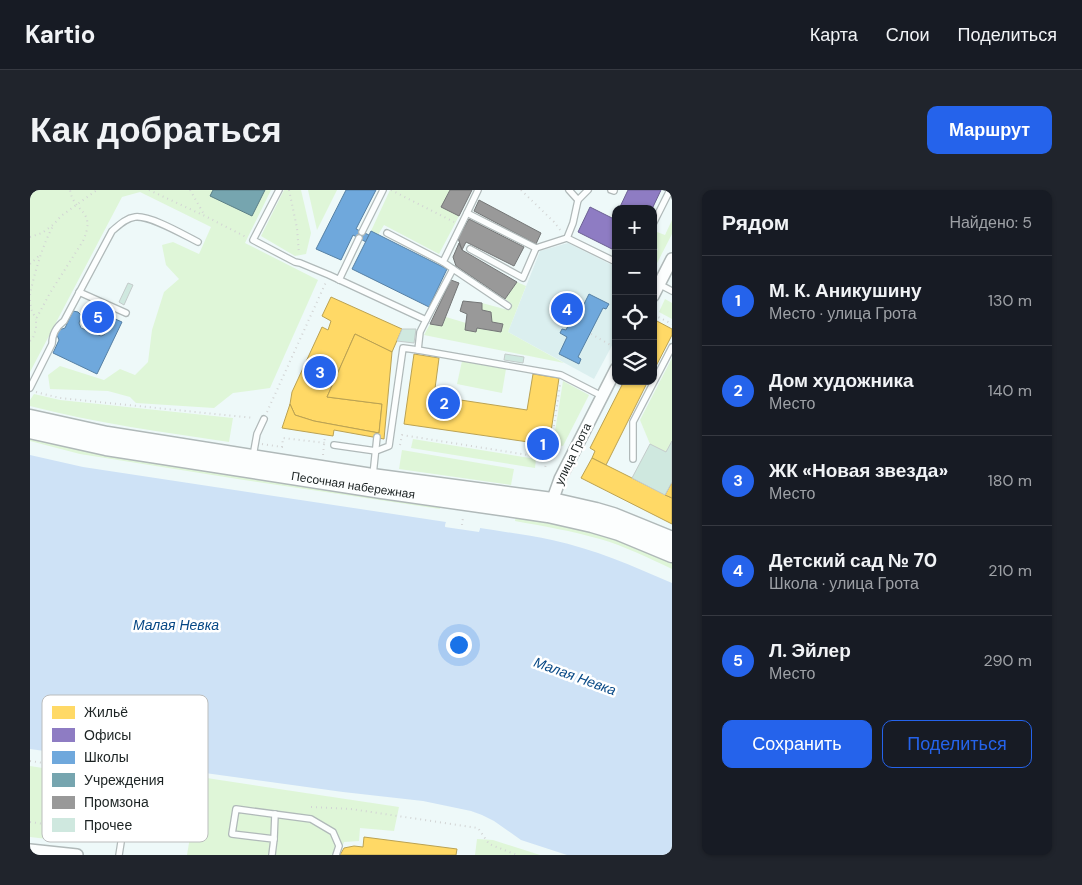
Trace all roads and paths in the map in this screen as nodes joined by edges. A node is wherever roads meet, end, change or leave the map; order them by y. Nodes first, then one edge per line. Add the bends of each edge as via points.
1 (70, 190) edge
2 (96, 190) edge
3 (150, 190) edge
4 (190, 190) edge
5 (279, 190) edge
6 (289, 190) edge
7 (383, 190) edge
8 (391, 190) edge
9 (478, 190) edge
10 (521, 190) edge
11 (569, 190) edge
12 (588, 190) edge
13 (670, 190) edge
14 (578, 200) junction
15 (76, 204) junction
16 (466, 213) junction
17 (205, 216) junction
18 (657, 216) edge
19 (54, 224) junction
20 (460, 225) junction
21 (362, 232) dead end
22 (387, 233) dead end
23 (30, 238) edge
24 (359, 238) dead end
25 (567, 238) junction
26 (253, 240) junction
27 (198, 242) dead end
28 (536, 248) junction
29 (470, 249) dead end
30 (42, 253) junction
31 (612, 260) edge
32 (672, 260) edge
33 (443, 262) junction
34 (300, 263) junction
35 (30, 264) edge
36 (453, 269) junction
37 (329, 275) junction
38 (339, 280) junction
39 (657, 281) edge
40 (657, 282) edge
41 (672, 290) edge
42 (79, 292) junction
43 (30, 295) edge
44 (30, 300) edge
45 (508, 306) dead end
46 (126, 313) dead end
47 (657, 316) edge
48 (36, 319) junction
49 (426, 320) junction
50 (672, 324) edge
51 (590, 334) dead end
52 (30, 342) edge
53 (612, 346) edge
54 (672, 347) edge
55 (418, 350) junction
56 (561, 375) junction
57 (612, 377) edge
58 (30, 389) edge
59 (602, 396) junction
60 (30, 418) edge
61 (264, 419) junction
62 (30, 430) edge
63 (325, 435) dead end
64 (377, 437) dead end
65 (324, 443) junction
66 (334, 445) joint
67 (400, 445) dead end
68 (254, 451) junction
69 (376, 451) junction
70 (547, 458) junction
71 (633, 459) dead end
72 (322, 460) dead end
73 (545, 468) dead end
74 (372, 477) junction
75 (550, 508) junction
76 (463, 517) dead end
77 (462, 525) dead end
78 (672, 540) edge
79 (672, 554) edge
80 (311, 807) dead end
81 (275, 814) junction
82 (274, 839) junction
83 (121, 842) edge
84 (30, 850) edge
85 (77, 855) edge
86 (119, 855) edge
87 (272, 855) edge
88 (336, 855) edge
89 (517, 855) edge

1 - 15 path
2 - 15 path
3 - 17 path
4 - 17 path
5 - 26 lane
6 - 34 path
7 - 21 lane
8 - 20 path
9 - 16 lane
10 - 25 path
11 - 14 lane
12 - 14 lane
13 - 18 lane
14 - 25 lane
15 - 19 path
15 - 48 path via 88,221 87,232
16 - 20 lane
16 - 28 lane
17 - 26 path
19 - 23 path
19 - 30 path
20 - 33 lane
22 - 33 lane
24 - 38 lane
25 - 28 lane
25 - 31 lane
26 - 34 lane
27 - 42 lane via 150,218 136,217 123,222 112,231
28 - 29 lane via 523,278
30 - 35 path
30 - 43 path
32 - 39 street
33 - 36 lane
34 - 37 lane
36 - 45 lane
36 - 49 lane
37 - 38 lane
37 - 61 path
38 - 49 lane
40 - 41 lane
42 - 46 lane
42 - 58 lane via 64,321 54,331 52,344
44 - 48 path
47 - 50 path
48 - 52 path via 36,329
49 - 55 lane via 420,332
51 - 53 path
54 - 71 lane via 633,422
55 - 56 lane
55 - 69 lane via 403,348 389,446
56 - 59 lane
56 - 70 path via 551,446 559,448 556,454
57 - 59 street, улица Грота
58 - 61 path via 60,398
59 - 75 street, улица Грота via 560,479
60 - 68 main road, Песочная набережная via 107,435
61 - 68 lane
62 - 75 main road, Песочная набережная via 106,447 372,489
63 - 65 path
64 - 69 lane
65 - 66 path
65 - 68 path via 283,438 282,447
65 - 72 path
66 - 69 lane
67 - 70 path via 402,435
68 - 74 main road, Песочная набережная
69 - 74 lane
70 - 73 path
74 - 75 main road, Песочная набережная
75 - 78 main road, Песочная набережная via 596,511
75 - 79 main road, Песочная набережная
76 - 77 path
80 - 89 path via 351,809 478,828 489,844
81 - 82 lane
81 - 82 lane via 236,809 232,834
81 - 88 lane via 311,819 333,832 339,846
82 - 87 lane
83 - 86 lane
84 - 85 street

